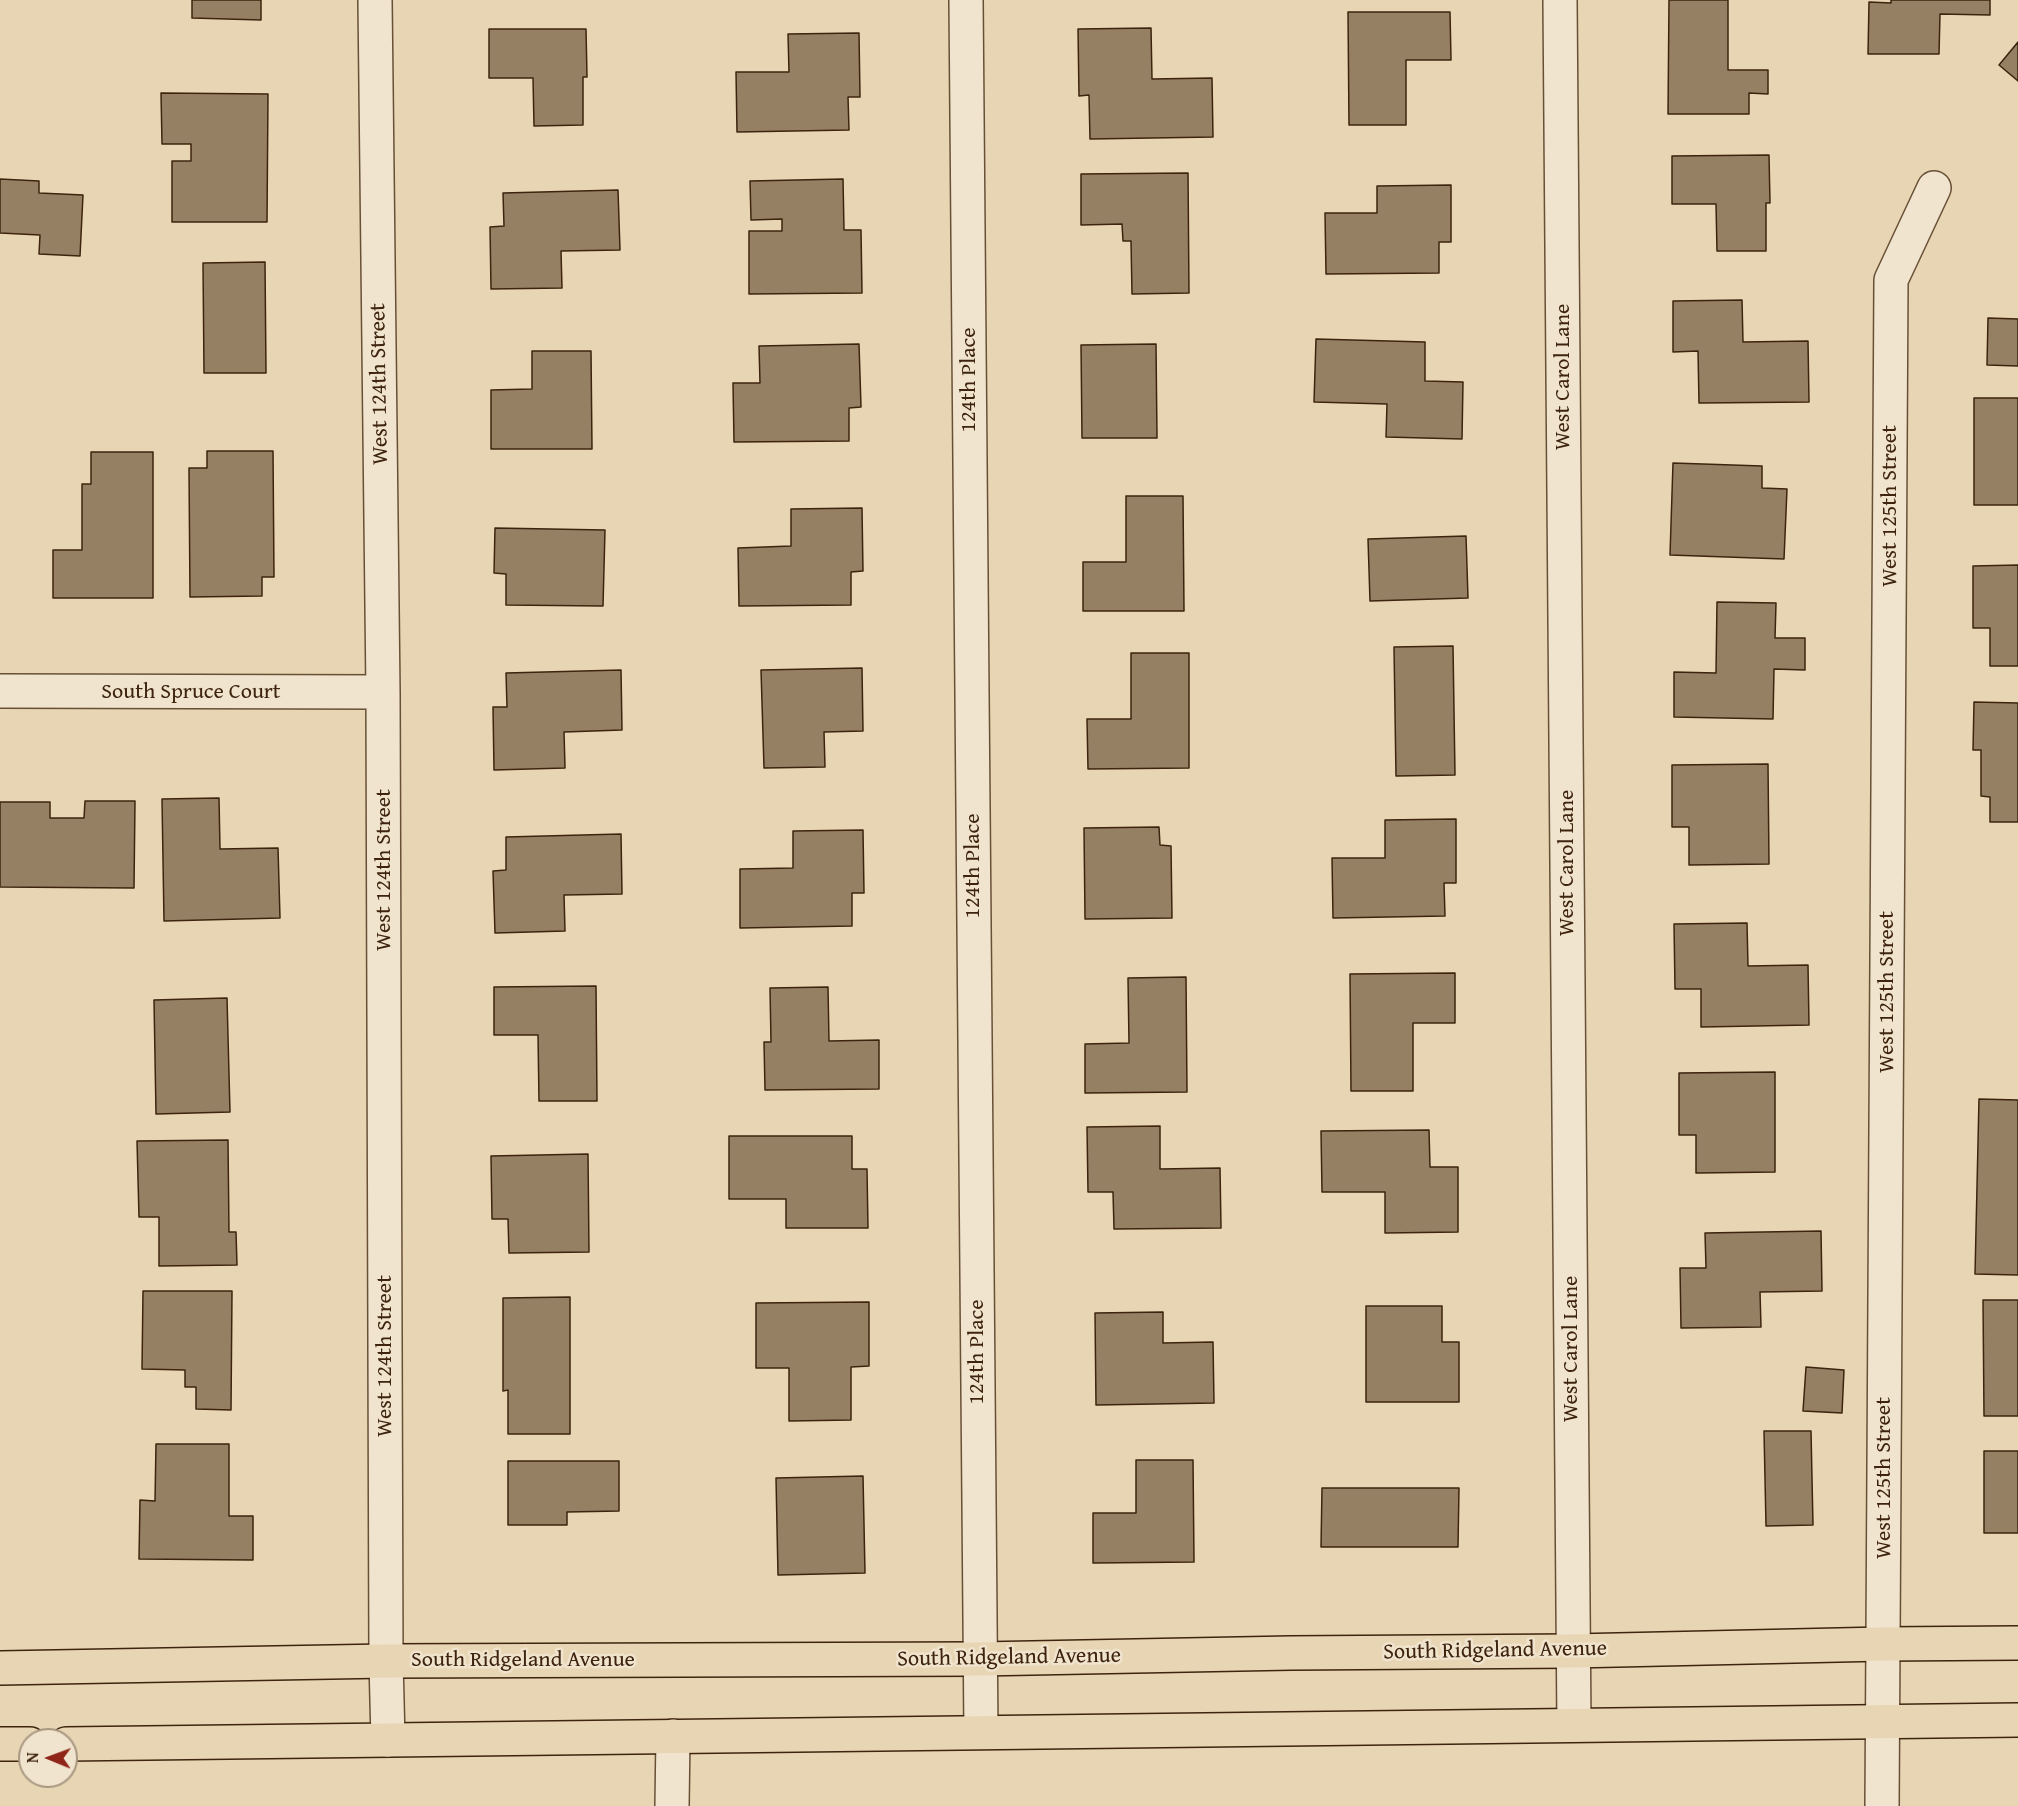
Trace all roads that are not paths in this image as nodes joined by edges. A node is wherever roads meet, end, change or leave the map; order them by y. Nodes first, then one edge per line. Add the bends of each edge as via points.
1 (375, 0) edge
2 (966, 0) edge
3 (1560, 0) edge
4 (1934, 188) dead end
5 (0, 691) edge
6 (383, 692) junction
7 (2018, 1643) edge
8 (1883, 1644) junction
9 (1573, 1651) junction
10 (980, 1659) junction
11 (386, 1661) junction
12 (0, 1668) edge
13 (2018, 1720) edge
14 (1882, 1722) junction
15 (1574, 1725) junction
16 (981, 1732) junction
17 (673, 1736) junction
18 (388, 1740) junction
19 (0, 1744) edge
20 (18, 1744) edge
21 (78, 1744) edge
22 (672, 1806) edge
23 (1882, 1806) edge

1 - 6 street, West 124th Street
2 - 10 street, 124th Place
3 - 9 street, West Carol Lane
4 - 8 street, West 125th Street via 1891,280
5 - 6 street, South Spruce Court
6 - 11 street, West 124th Street
7 - 8 main road, South Ridgeland Avenue
8 - 9 main road, South Ridgeland Avenue
8 - 14 street, West 125th Street
9 - 10 main road, South Ridgeland Avenue
9 - 15 street, West Carol Lane
10 - 11 main road, South Ridgeland Avenue
10 - 16 street, 124th Place
11 - 12 main road, South Ridgeland Avenue
11 - 18 street, West 124th Street
13 - 14 main road
14 - 15 main road
14 - 23 street, West 125th Street
15 - 16 main road
16 - 17 main road
17 - 18 main road
17 - 22 street
18 - 21 main road
19 - 20 main road

